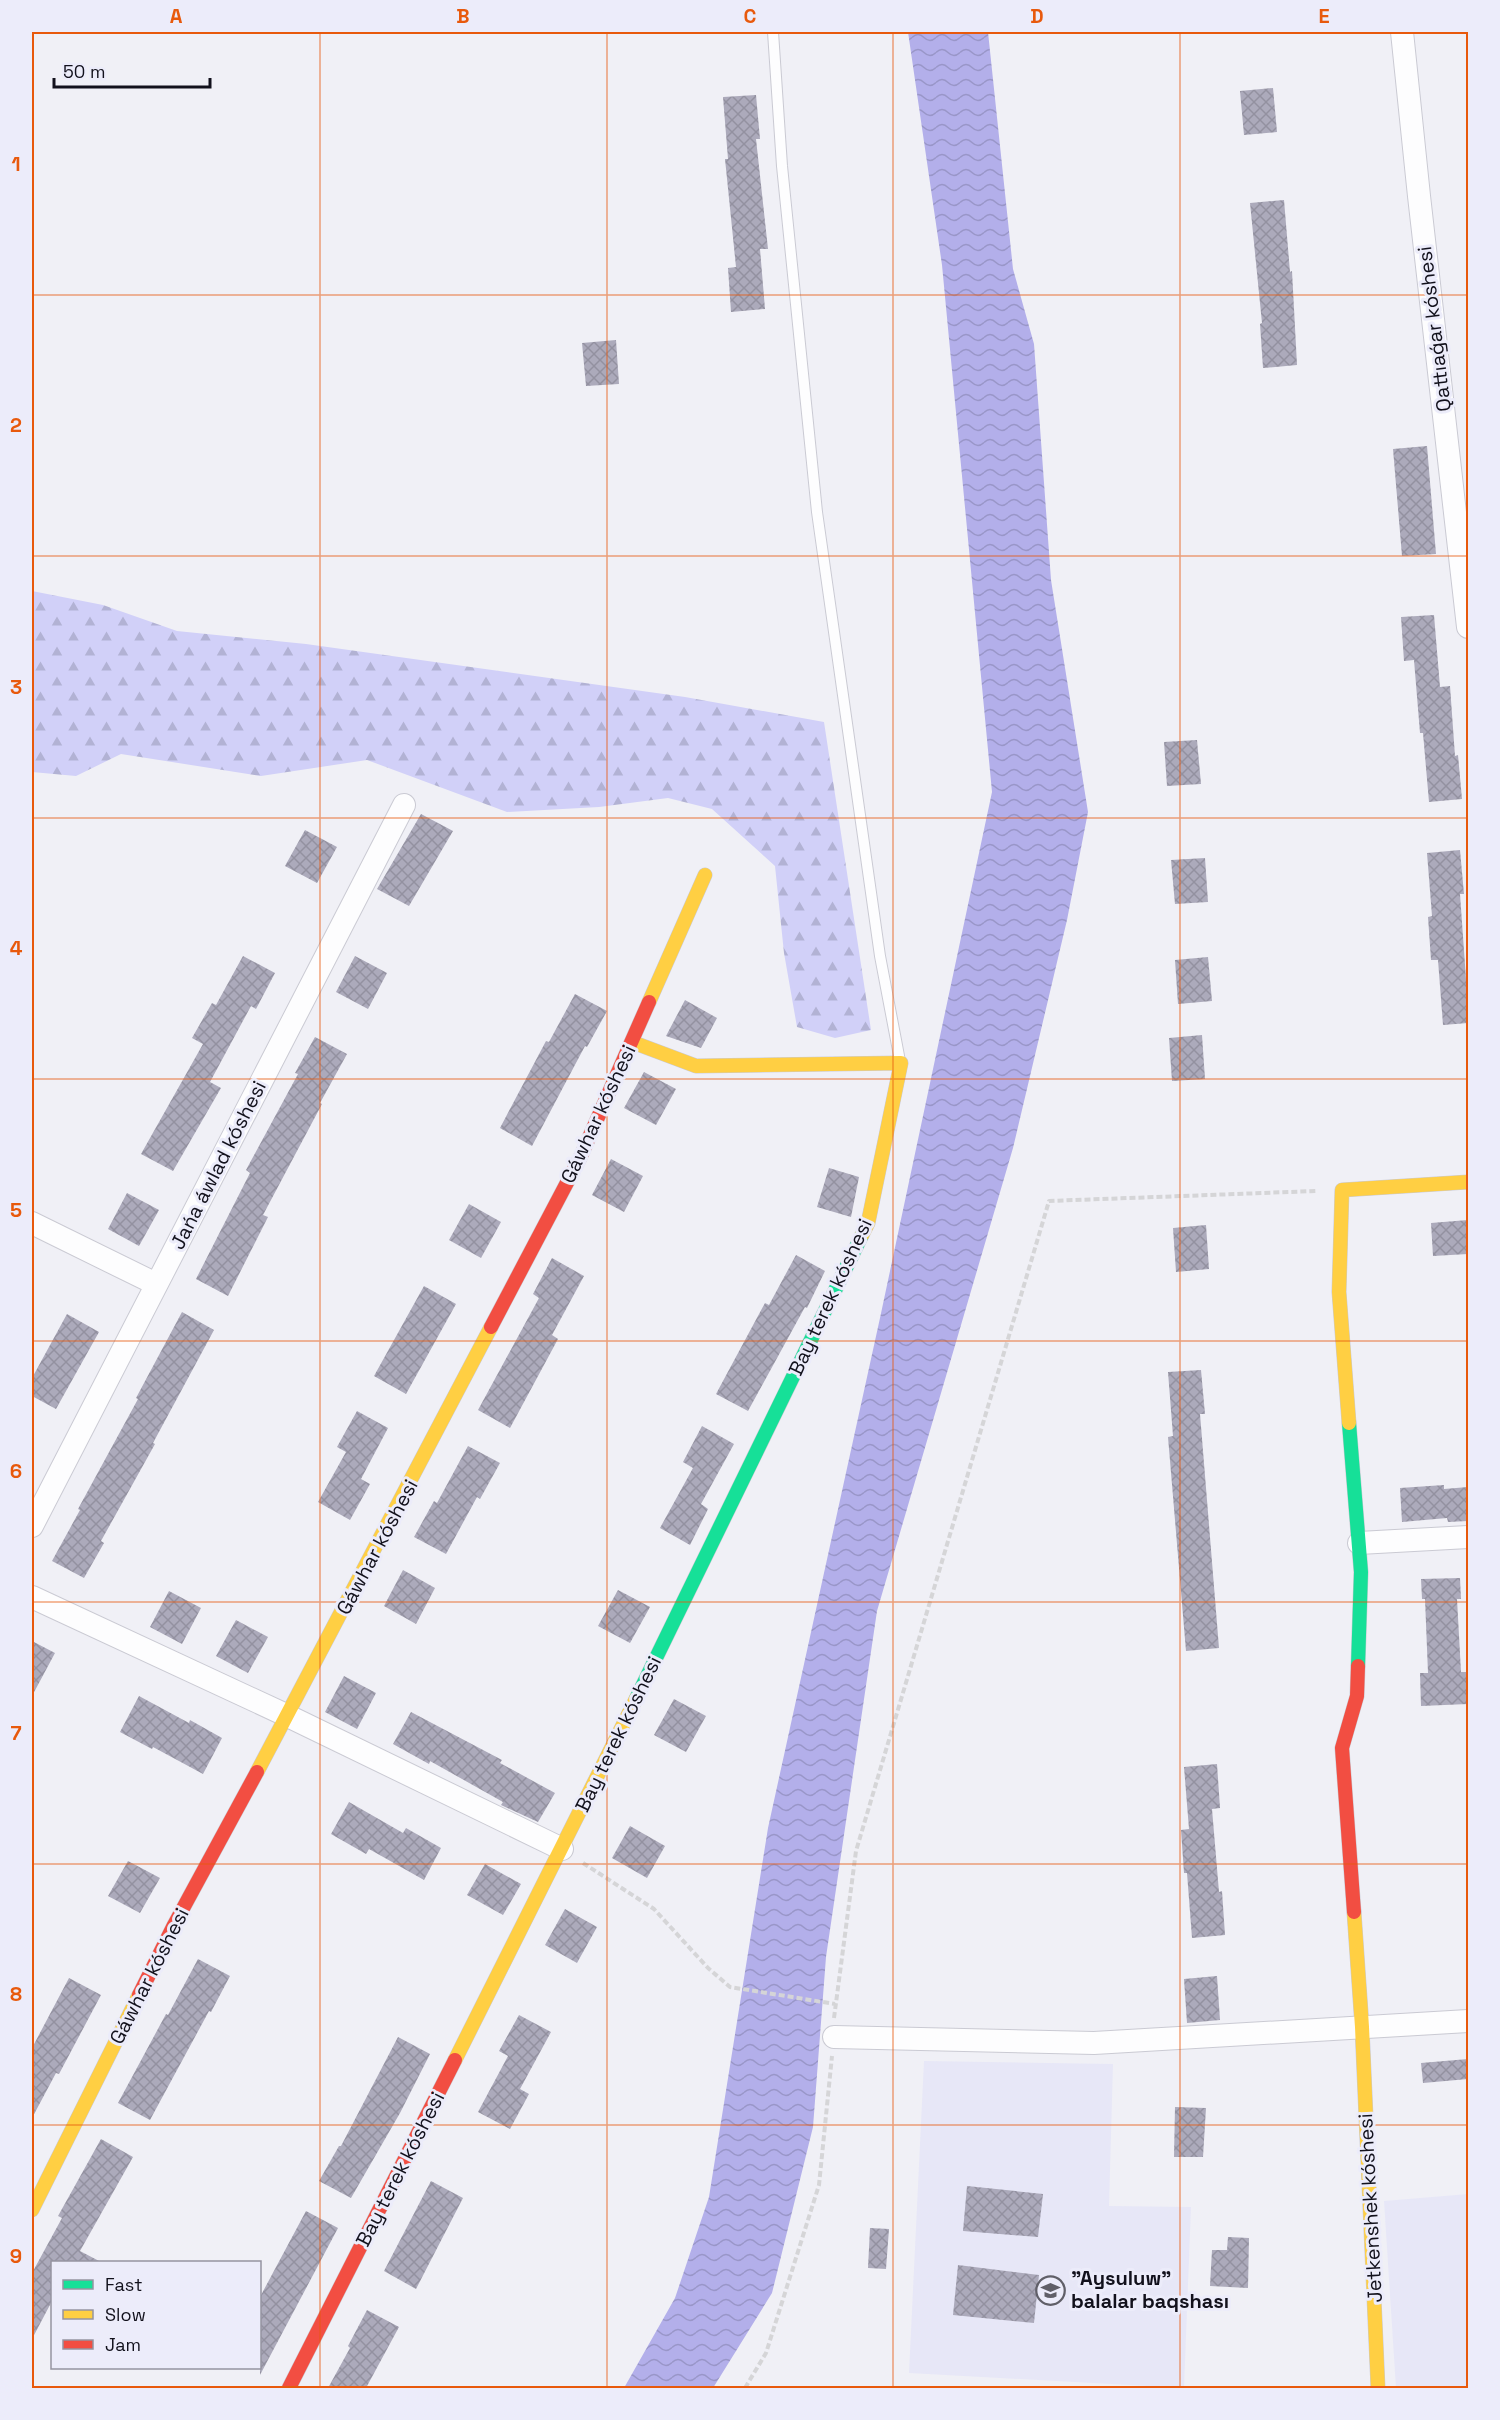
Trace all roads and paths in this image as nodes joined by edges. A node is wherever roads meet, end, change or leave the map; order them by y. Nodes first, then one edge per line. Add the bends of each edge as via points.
1 (773, 32) edge
2 (1402, 32) edge
3 (1468, 627) edge
4 (404, 805) dead end
5 (705, 875) dead end
6 (632, 1042) junction
7 (901, 1063) junction
8 (1468, 1182) edge
9 (1342, 1190) junction
10 (32, 1223) edge
11 (156, 1284) junction
12 (32, 1526) edge
13 (1468, 1537) edge
14 (1359, 1543) junction
15 (32, 1597) edge
16 (288, 1716) junction
17 (562, 1849) junction
18 (835, 2004) junction
19 (1468, 2021) edge
20 (1362, 2027) junction
21 (834, 2037) junction
22 (32, 2210) edge
23 (289, 2388) edge
24 (745, 2388) edge
25 (1378, 2388) edge

1 - 7 lane via 783,177 817,513 880,956
2 - 3 street, Qattıaǵar kóshesi
4 - 11 street, Jańa áwlad kóshesi
5 - 6 street, Gáwhar kóshesi
6 - 7 street via 696,1066
6 - 16 street, Gáwhar kóshesi via 580,1158
7 - 17 street, Bay terek kóshesi via 868,1223
8 - 9 street
9 - 14 street, Jetkenshek kóshesi via 1339,1292
9 - 18 path via 1049,1201 856,1851
10 - 11 street
11 - 12 street, Jańa áwlad kóshesi
13 - 14 street
14 - 20 street, Jetkenshek kóshesi via 1362,1572 1357,1695 1342,1748
15 - 16 street
16 - 17 street
16 - 22 street, Gáwhar kóshesi via 174,1924
17 - 18 path via 654,1909 730,1987
17 - 23 street, Bay terek kóshesi
18 - 21 path
19 - 20 street
20 - 21 street via 1094,2043
20 - 25 street, Jetkenshek kóshesi
21 - 24 path via 819,2185 766,2353

